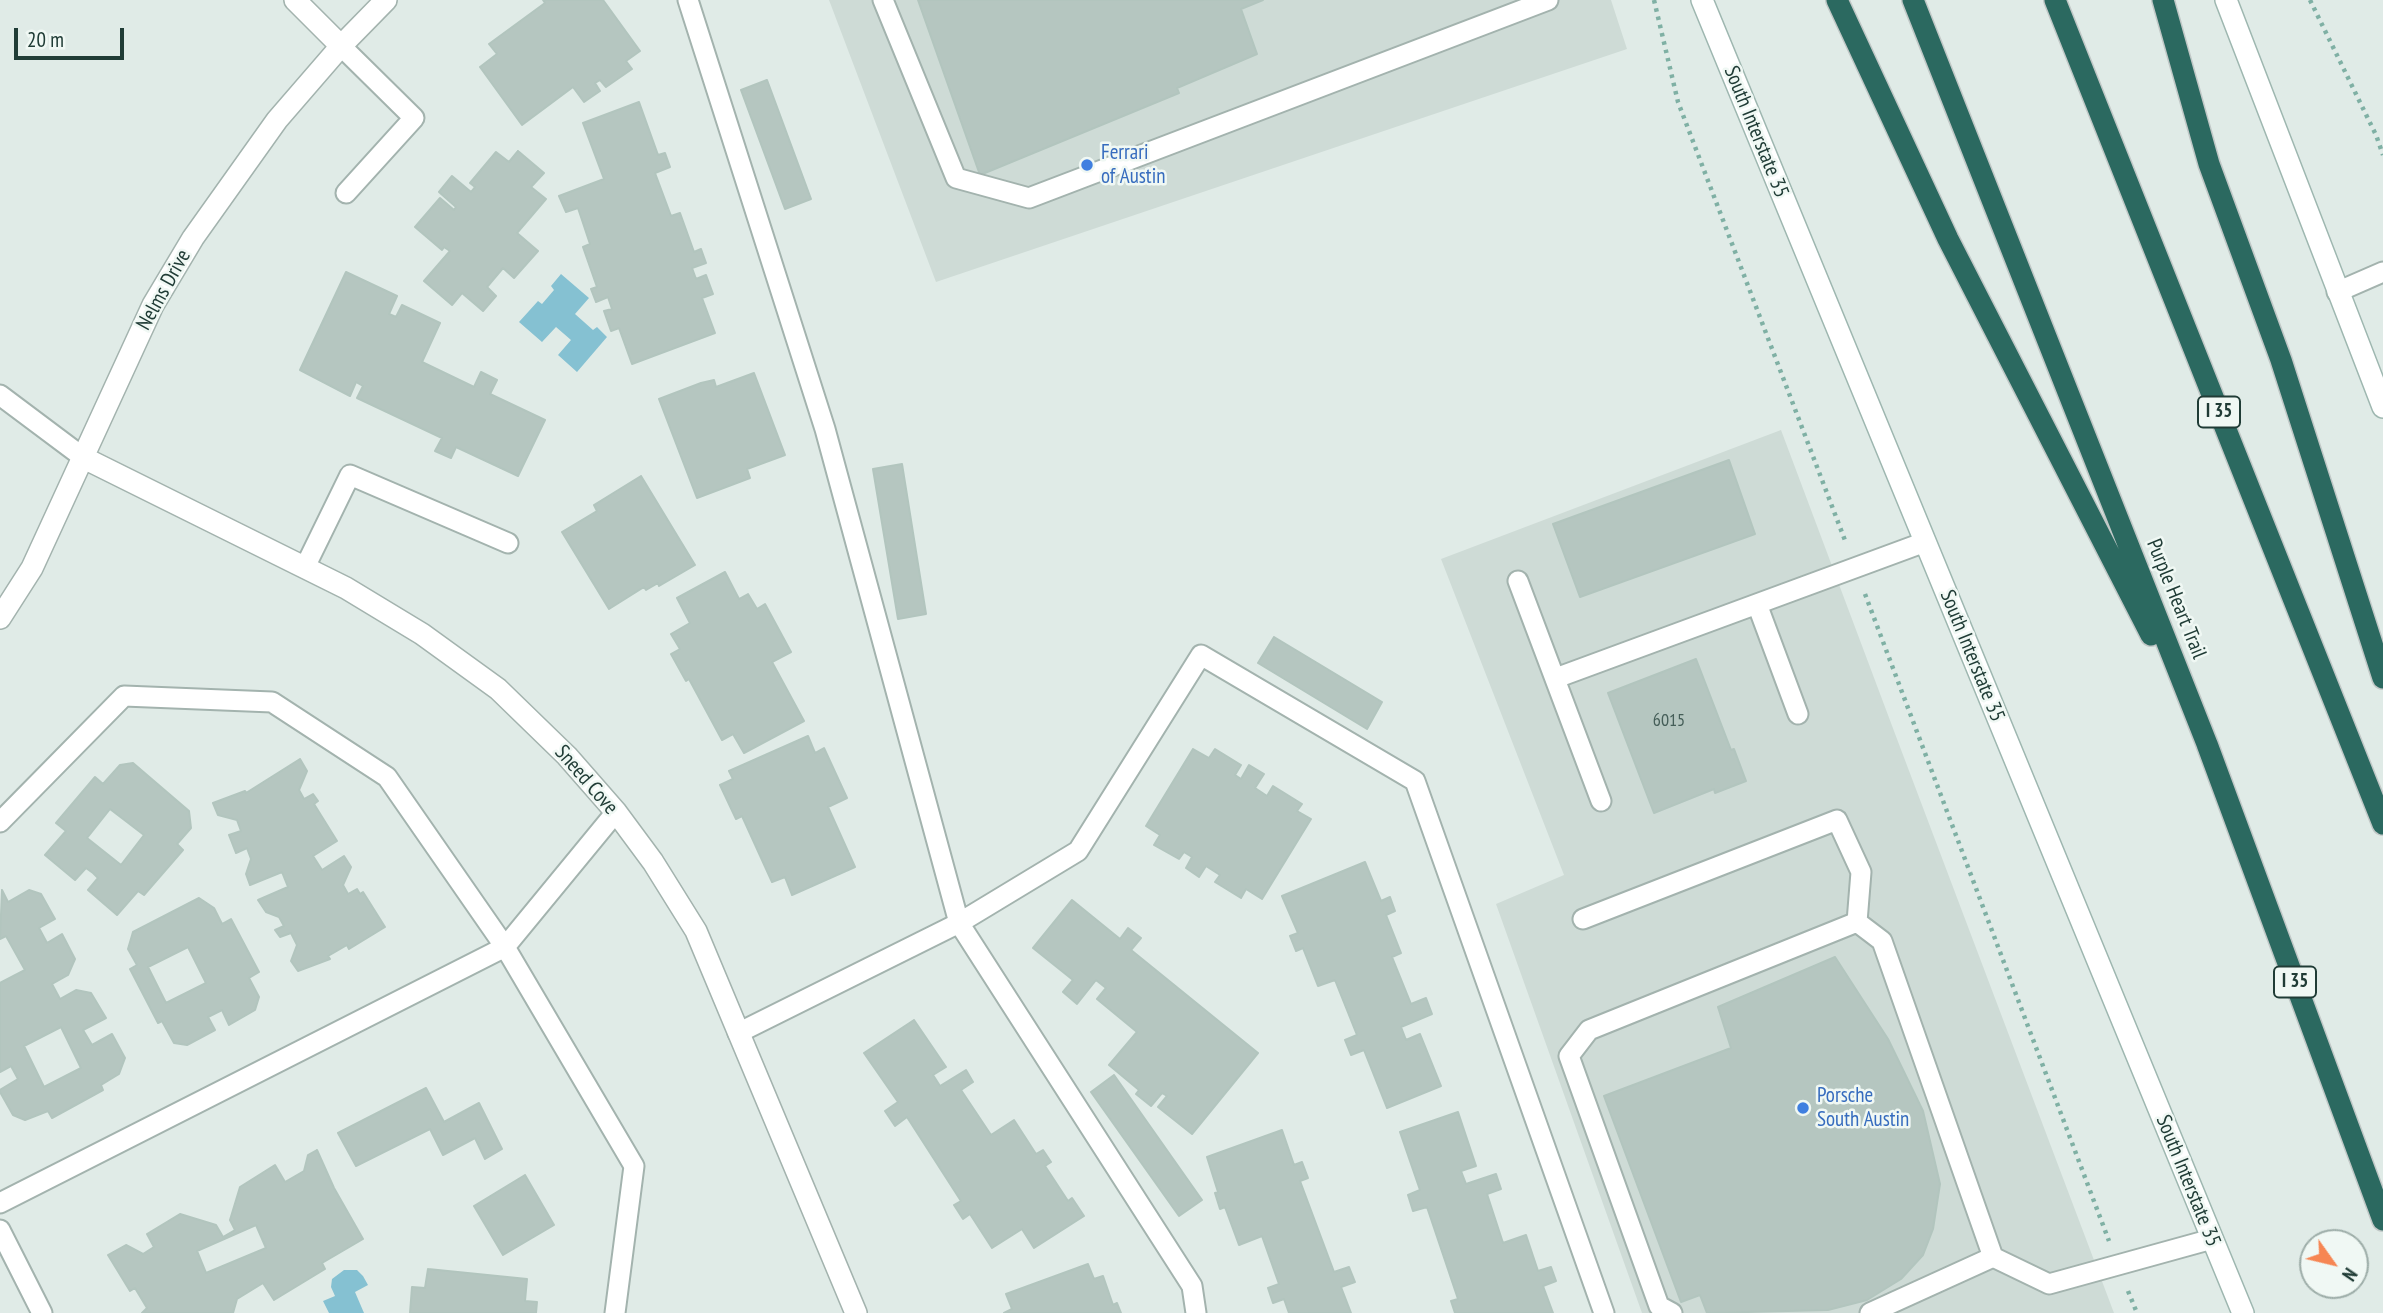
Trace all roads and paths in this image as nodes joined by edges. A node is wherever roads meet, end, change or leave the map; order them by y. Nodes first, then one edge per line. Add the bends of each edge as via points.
1 (295, 0) edge
2 (386, 0) edge
3 (688, 0) edge
4 (883, 0) edge
5 (1548, 0) edge
6 (1654, 0) edge
7 (1702, 0) edge
8 (1837, 0) edge
9 (1913, 0) edge
10 (2055, 0) edge
11 (2163, 0) edge
12 (2226, 0) edge
13 (2310, 0) edge
14 (341, 46) junction
15 (2383, 155) edge
16 (346, 193) dead end
17 (2383, 272) edge
18 (2337, 292) junction
19 (0, 395) edge
20 (2383, 407) edge
21 (84, 458) junction
22 (1925, 542) junction
23 (508, 543) dead end
24 (305, 568) junction
25 (1855, 568) junction
26 (1518, 581) dead end
27 (1758, 604) junction
28 (0, 618) edge
29 (1556, 678) junction
30 (2383, 678) edge
31 (1797, 714) dead end
32 (2207, 744) junction
33 (1601, 801) dead end
34 (615, 812) junction
35 (0, 822) edge
36 (2383, 824) edge
37 (1583, 919) dead end
38 (1857, 922) junction
39 (959, 923) junction
40 (505, 947) junction
41 (738, 1033) junction
42 (0, 1203) edge
43 (2383, 1220) edge
44 (0, 1230) edge
45 (2212, 1239) junction
46 (1993, 1257) junction
47 (2118, 1265) junction
48 (42, 1313) edge
49 (615, 1313) edge
50 (856, 1313) edge
51 (1196, 1313) edge
52 (1604, 1313) edge
53 (1672, 1313) edge
54 (1870, 1313) edge
55 (2137, 1313) edge
56 (2243, 1313) edge

1 - 14 street
2 - 14 street, Nelms Drive
3 - 39 lane via 825,429
4 - 5 lane via 956,178 1029,198
6 - 25 path via 1678,102
7 - 22 street, South Interstate 35
8 - 32 highway via 1948,239
9 - 32 highway, Purple Heart Trail / I 35
10 - 36 highway, I 35
11 - 30 highway via 2210,164 2281,360
12 - 18 street
13 - 15 path
14 - 16 lane via 414,118
14 - 21 street, Nelms Drive via 276,120 193,238 153,305
17 - 18 lane
18 - 20 street
19 - 21 lane
21 - 24 street, Sneed Cove
21 - 28 street, Nelms Drive via 32,568
22 - 25 lane
22 - 45 street, South Interstate 35
23 - 24 lane via 350,475
24 - 34 street, Sneed Cove via 422,634 498,689 567,756
25 - 27 lane
25 - 47 path
26 - 29 lane
27 - 29 lane
27 - 31 lane
29 - 33 lane
32 - 43 highway, Purple Heart Trail / I 35
34 - 40 lane
34 - 41 street, Sneed Cove via 653,862 695,931
35 - 40 lane via 124,696 272,702 387,777
37 - 38 lane via 1837,820 1861,872
38 - 46 lane via 1882,941
38 - 53 lane via 1589,1030 1569,1056 1659,1306
39 - 41 lane
39 - 51 lane via 1192,1286
39 - 52 lane via 1078,852 1201,656 1415,780
40 - 42 lane
40 - 49 lane via 634,1166
41 - 50 street, Sneed Cove
44 - 48 lane
45 - 47 lane
45 - 56 street, South Interstate 35
46 - 47 lane via 2049,1284
46 - 54 lane
47 - 55 path

